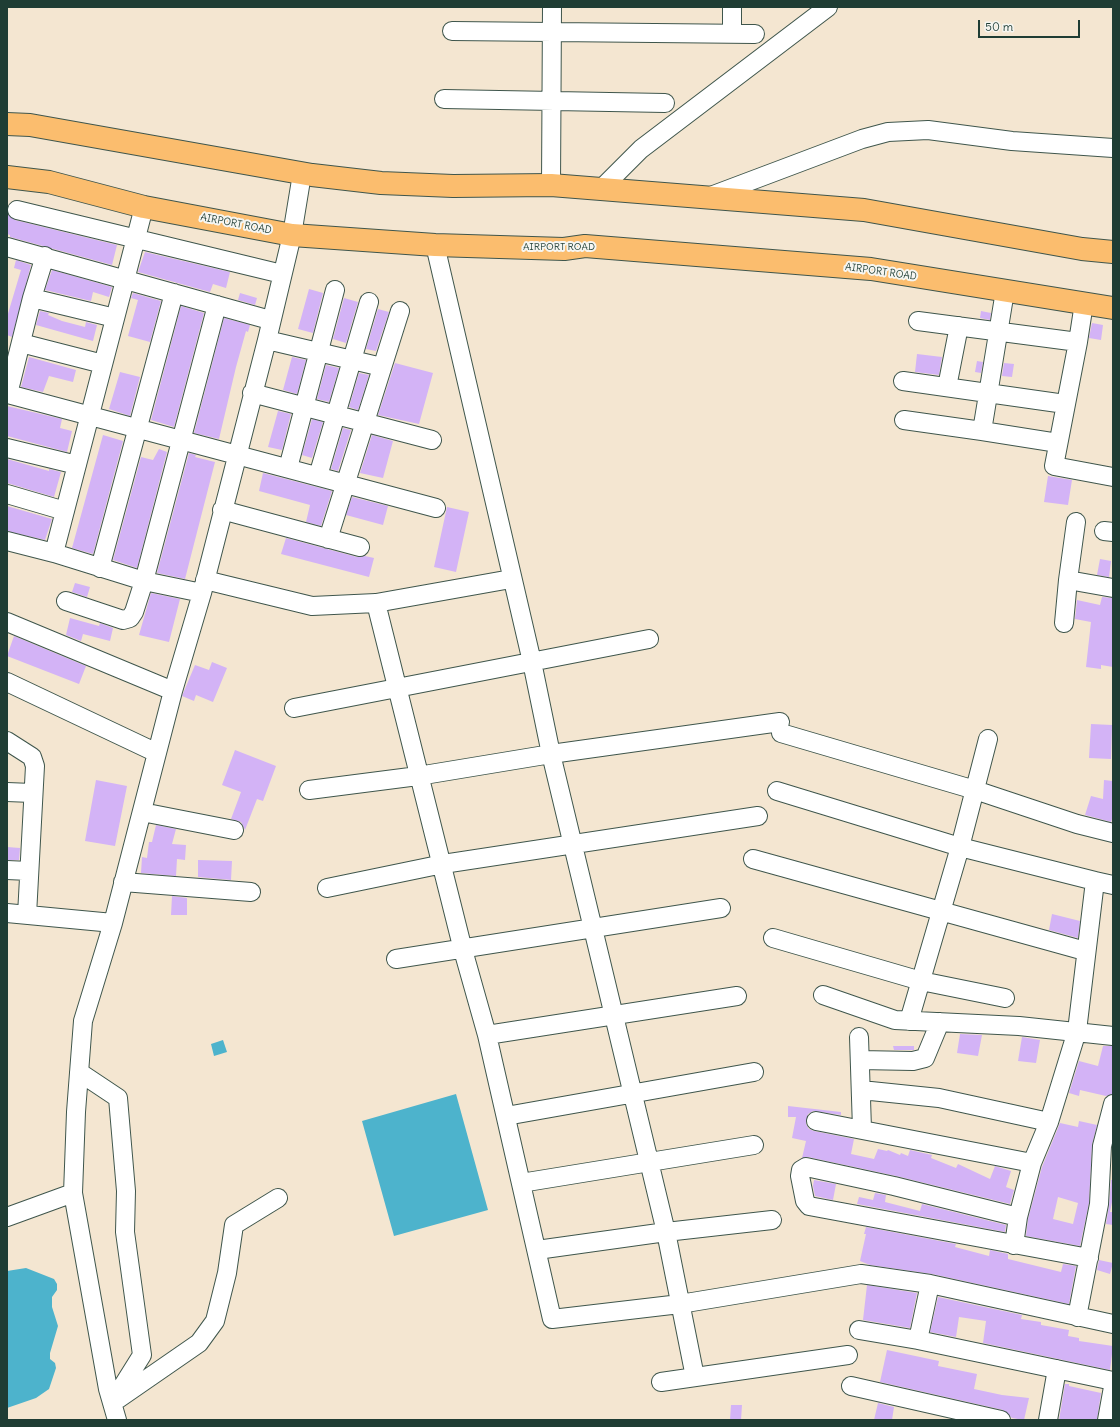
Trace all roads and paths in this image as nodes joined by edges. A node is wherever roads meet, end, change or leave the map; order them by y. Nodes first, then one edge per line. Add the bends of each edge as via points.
1 (552, 7) edge
2 (732, 7) edge
3 (828, 7) edge
4 (452, 31) dead end
5 (552, 32) junction
6 (732, 34) junction
7 (755, 34) dead end
8 (444, 99) dead end
9 (552, 101) junction
10 (665, 103) dead end
11 (7, 124) edge
12 (1113, 148) edge
13 (302, 174) junction
14 (7, 177) edge
15 (551, 185) junction
16 (601, 190) junction
17 (706, 198) junction
18 (144, 207) junction
19 (17, 210) dead end
20 (292, 235) junction
21 (135, 238) junction
22 (435, 245) junction
23 (7, 247) edge
24 (1113, 252) edge
25 (45, 256) junction
26 (282, 274) junction
27 (125, 279) junction
28 (335, 290) dead end
29 (1005, 291) junction
30 (174, 293) junction
31 (32, 298) junction
32 (369, 302) dead end
33 (1084, 303) junction
34 (217, 305) junction
35 (1113, 308) edge
36 (400, 311) dead end
37 (115, 318) junction
38 (270, 320) junction
39 (918, 321) dead end
40 (959, 326) junction
41 (998, 331) junction
42 (267, 340) junction
43 (1078, 342) junction
44 (21, 343) junction
45 (318, 352) junction
46 (352, 360) junction
47 (103, 364) junction
48 (382, 367) junction
49 (903, 381) dead end
50 (947, 387) junction
51 (252, 394) junction
52 (988, 394) junction
53 (1065, 404) junction
54 (304, 407) junction
55 (336, 415) junction
56 (90, 416) junction
57 (904, 420) dead end
58 (365, 422) junction
59 (137, 428) junction
60 (982, 431) junction
61 (181, 440) junction
62 (432, 440) dead end
63 (1058, 443) junction
64 (7, 448) edge
65 (237, 455) junction
66 (77, 465) junction
67 (288, 468) junction
68 (318, 476) junction
69 (1113, 477) edge
70 (345, 484) junction
71 (7, 494) edge
72 (436, 508) dead end
73 (222, 510) junction
74 (65, 511) junction
75 (1076, 522) dead end
76 (328, 539) junction
77 (7, 541) edge
78 (360, 547) dead end
79 (54, 554) junction
80 (100, 568) junction
81 (511, 579) junction
82 (1068, 580) junction
83 (144, 581) junction
84 (204, 586) junction
85 (1113, 588) edge
86 (66, 602) dead end
87 (376, 603) junction
88 (7, 622) edge
89 (1064, 623) dead end
90 (649, 639) dead end
91 (532, 662) junction
92 (7, 682) edge
93 (397, 688) junction
94 (173, 691) junction
95 (294, 708) dead end
96 (988, 739) dead end
97 (7, 742) edge
98 (158, 752) junction
99 (551, 754) junction
100 (418, 776) junction
101 (309, 790) dead end
102 (975, 790) junction
103 (7, 792) edge
104 (777, 792) dead end
105 (32, 793) junction
106 (142, 812) junction
107 (758, 816) dead end
108 (234, 830) dead end
109 (1113, 833) edge
110 (574, 844) junction
111 (960, 847) junction
112 (753, 859) dead end
113 (442, 864) junction
114 (7, 870) edge
115 (29, 872) junction
116 (1095, 881) junction
117 (123, 882) junction
118 (1113, 885) edge
119 (327, 888) dead end
120 (251, 892) dead end
121 (721, 908) dead end
122 (942, 912) junction
123 (7, 913) edge
124 (27, 915) junction
125 (113, 923) junction
126 (593, 928) junction
127 (773, 938) dead end
128 (462, 950) junction
129 (1085, 951) junction
130 (396, 959) dead end
131 (921, 981) junction
132 (823, 994) dead end
133 (737, 996) dead end
134 (1004, 998) dead end
135 (613, 1015) junction
136 (909, 1021) junction
137 (940, 1022) junction
138 (1077, 1031) junction
139 (487, 1035) junction
140 (1113, 1036) edge
141 (859, 1037) dead end
142 (860, 1060) junction
143 (79, 1072) junction
144 (754, 1072) dead end
145 (861, 1090) junction
146 (631, 1094) junction
147 (1113, 1104) edge
148 (506, 1116) junction
149 (816, 1121) dead end
150 (1049, 1122) junction
151 (862, 1129) junction
152 (754, 1145) dead end
153 (649, 1162) junction
154 (1032, 1163) junction
155 (521, 1183) junction
156 (73, 1193) junction
157 (278, 1198) dead end
158 (7, 1217) edge
159 (1018, 1217) junction
160 (772, 1220) dead end
161 (666, 1232) junction
162 (1014, 1245) junction
163 (537, 1250) junction
164 (1089, 1258) junction
165 (930, 1284) junction
166 (680, 1304) junction
167 (1077, 1317) junction
168 (1113, 1324) edge
169 (859, 1330) dead end
170 (918, 1340) junction
171 (848, 1355) dead end
172 (1057, 1369) junction
173 (695, 1378) junction
174 (1113, 1381) edge
175 (661, 1382) dead end
176 (851, 1386) dead end
177 (1113, 1387) edge
178 (115, 1412) edge
179 (1001, 1420) edge
180 (1048, 1420) edge
181 (1107, 1420) edge

1 - 5 street
2 - 6 street
3 - 16 street via 641,149
4 - 5 street
5 - 6 street
5 - 9 street
6 - 7 street
8 - 9 street
9 - 10 street
9 - 15 street
11 - 13 main road via 30,125
12 - 17 street via 1012,141 928,130 888,132 862,139
13 - 15 main road via 381,183 453,186
13 - 20 street
14 - 18 main road, AIRPORT ROAD via 49,182
15 - 16 main road
16 - 17 main road
17 - 24 main road via 870,211 1082,249
18 - 20 main road, AIRPORT ROAD
18 - 21 street
19 - 21 street
20 - 22 main road, AIRPORT ROAD
20 - 26 street
21 - 26 street
21 - 27 street
22 - 29 main road, AIRPORT ROAD via 564,249 584,246 823,265 871,269
22 - 81 street
23 - 25 street
25 - 27 street
25 - 31 street
26 - 38 street
27 - 30 street
27 - 37 street
28 - 45 street
29 - 33 main road, AIRPORT ROAD
29 - 41 street
30 - 34 street
30 - 59 street
31 - 37 street
31 - 44 street
32 - 46 street
33 - 35 main road, AIRPORT ROAD
33 - 43 street
34 - 38 street
34 - 61 street
36 - 48 street
37 - 47 street
38 - 42 street
39 - 40 street
40 - 41 street
40 - 50 street
41 - 43 street
41 - 52 street
42 - 45 street
42 - 51 street
43 - 53 street
44 - 47 street
44 - 56 street via 8,394
45 - 46 street
45 - 54 street
46 - 48 street
46 - 55 street
47 - 56 street
48 - 58 street
49 - 50 street
50 - 52 street
51 - 54 street
51 - 65 street
52 - 53 street
52 - 60 street
53 - 63 street
54 - 55 street
54 - 67 street
55 - 58 street
55 - 68 street
56 - 59 street
56 - 66 street
57 - 60 street
58 - 62 street
58 - 70 street
59 - 61 street
59 - 80 street
60 - 63 street
61 - 65 street
61 - 83 street
63 - 69 street via 1054,466
64 - 66 street
65 - 67 street
65 - 73 street
66 - 74 street
67 - 68 street
68 - 70 street
70 - 72 street
70 - 76 street
71 - 74 street
73 - 76 street
73 - 84 street
74 - 79 street
75 - 82 street
76 - 78 street
77 - 79 street
79 - 80 street
80 - 83 street
81 - 87 street
81 - 91 street
82 - 85 street
82 - 89 street
83 - 84 street
83 - 86 street via 134,612 130,618 123,620
84 - 87 street via 312,606
84 - 94 street
87 - 93 street
88 - 94 street
90 - 91 street
91 - 93 street
91 - 99 street
92 - 98 street
93 - 95 street
93 - 100 street
94 - 98 street
96 - 102 street
97 - 105 street via 32,757 35,766
98 - 106 street
99 - 100 street
99 - 102 street via 781,727
99 - 110 street
100 - 101 street
100 - 113 street
102 - 109 street via 1077,824
102 - 111 street
103 - 105 street
104 - 111 street
105 - 115 street
106 - 108 street
106 - 117 street
107 - 110 street
110 - 113 street
110 - 126 street
111 - 116 street
111 - 122 street
112 - 122 street
113 - 119 street
113 - 128 street
114 - 115 street
115 - 124 street
116 - 118 street
116 - 129 street
117 - 120 street
117 - 125 street
121 - 126 street
122 - 129 street
122 - 131 street
123 - 124 street
124 - 125 street
125 - 143 street via 83,1021
126 - 128 street
126 - 135 street
127 - 131 street
128 - 130 street
128 - 139 street
129 - 138 street
131 - 134 street
131 - 136 street
132 - 136 street via 884,1017
133 - 135 street
135 - 139 street
135 - 146 street
136 - 137 street
137 - 138 street
137 - 142 street via 925,1058 914,1061
138 - 140 street
138 - 150 street
139 - 148 street
141 - 142 street
142 - 145 street
143 - 156 street
143 - 178 street via 118,1098 126,1190 125,1232 142,1355
144 - 146 street
145 - 150 street via 939,1098
145 - 151 street
146 - 148 street
146 - 153 street
147 - 164 street via 1102,1146 1099,1204
148 - 155 street
149 - 151 street
150 - 154 street
151 - 154 street
152 - 153 street
153 - 155 street
153 - 161 street
154 - 159 street
155 - 163 street
156 - 158 street
156 - 178 street
157 - 178 street via 234,1225 227,1273 215,1321 199,1343
159 - 162 street
159 - 162 street via 894,1186 806,1167 801,1170 805,1201 809,1206
160 - 161 street
161 - 163 street
161 - 166 street
162 - 164 street
163 - 166 street via 552,1319
164 - 167 street
165 - 166 street via 861,1274
165 - 167 street
165 - 170 street
166 - 173 street
167 - 168 street
169 - 170 street
170 - 172 street
171 - 173 street
172 - 174 street
172 - 180 street
173 - 175 street
176 - 179 street
177 - 181 street

